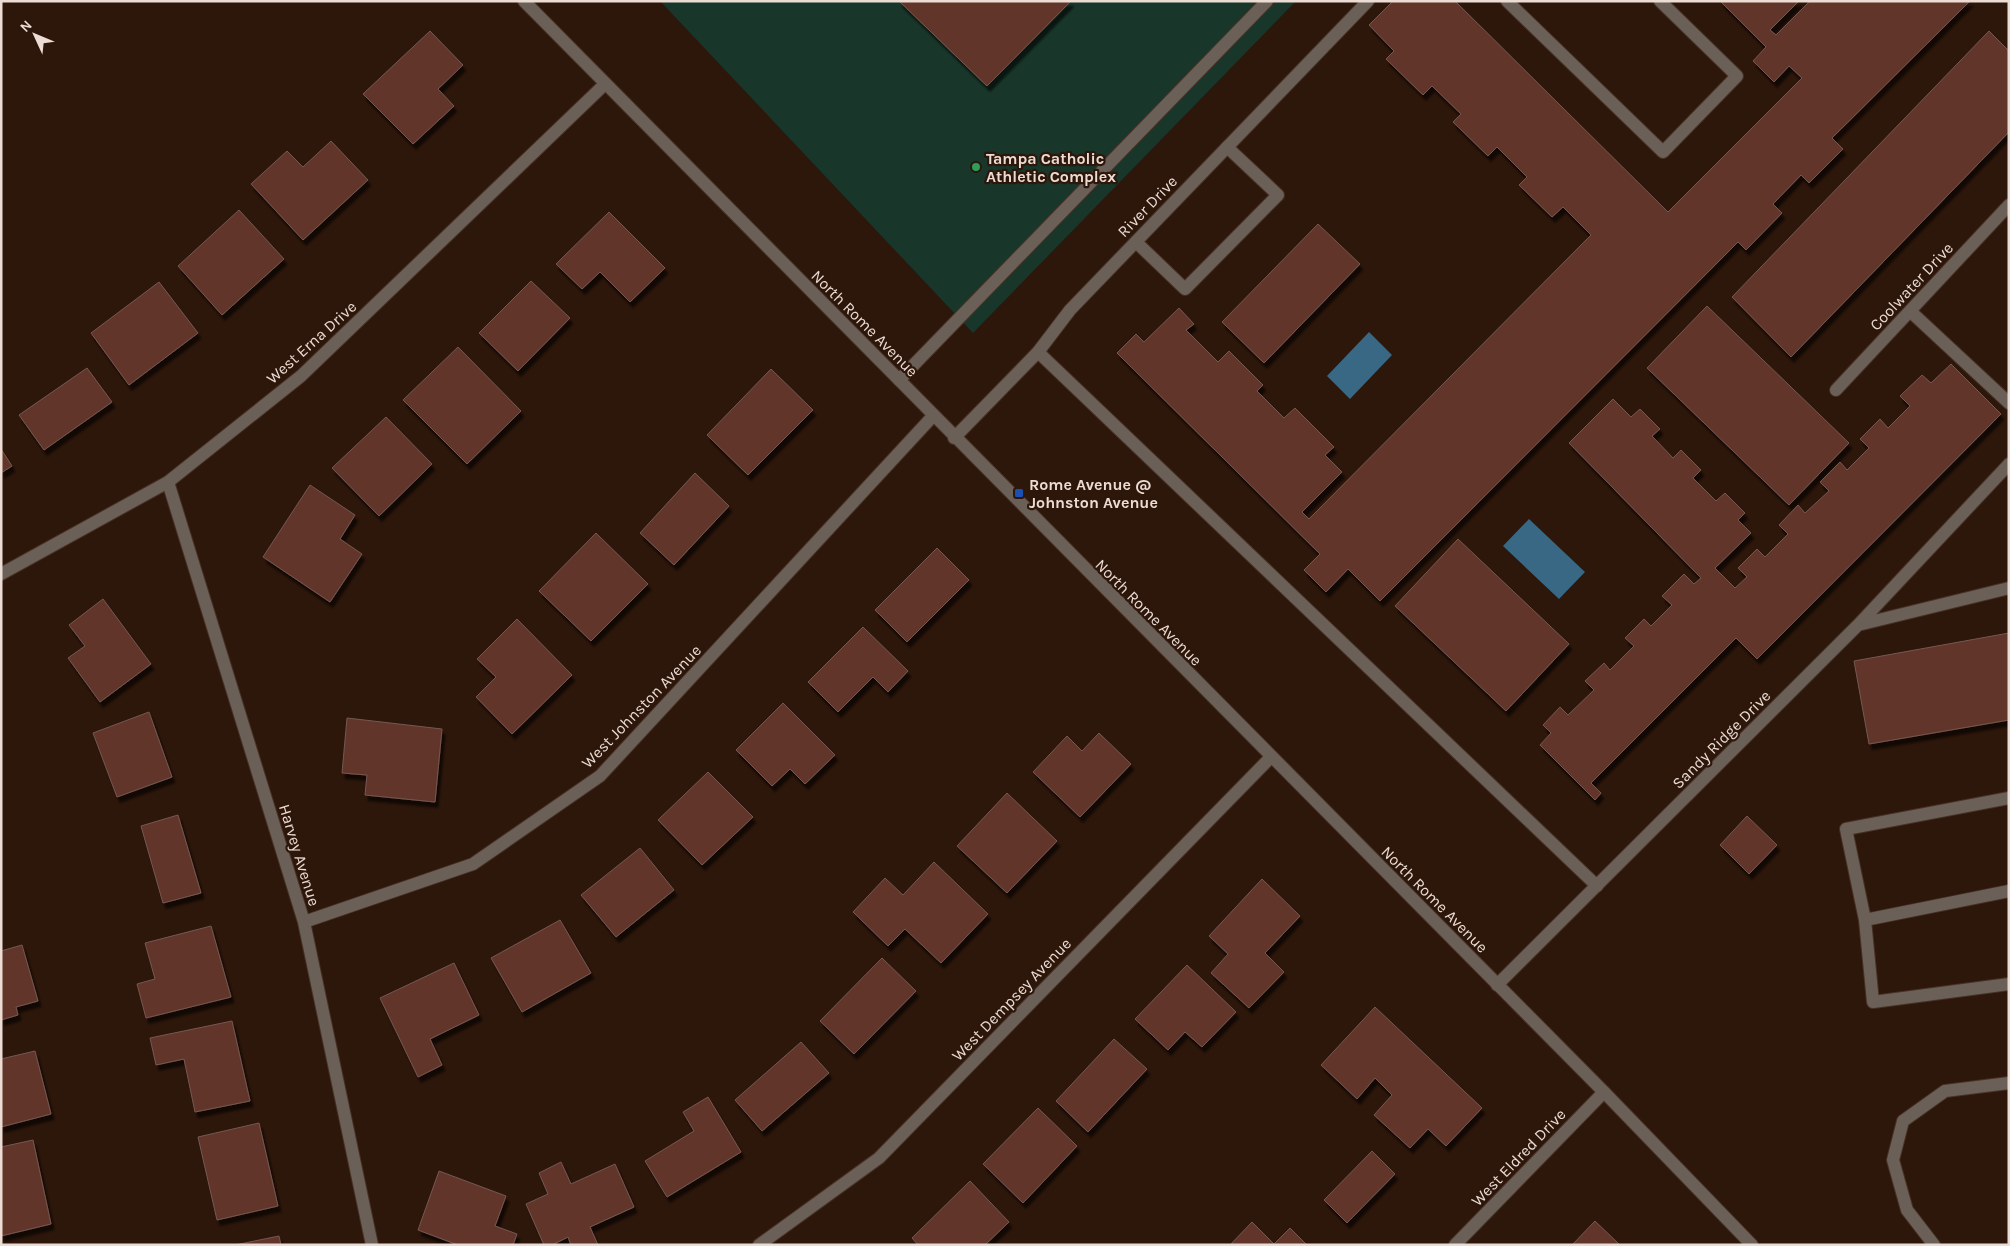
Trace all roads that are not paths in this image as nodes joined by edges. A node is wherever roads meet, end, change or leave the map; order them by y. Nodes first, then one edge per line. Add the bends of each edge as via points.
1 (524, 1) edge
2 (1267, 1) edge
3 (1368, 1) edge
4 (1507, 1) edge
5 (1660, 1) edge
6 (605, 84) junction
7 (1227, 147) junction
8 (2009, 205) edge
9 (1136, 242) junction
10 (1910, 311) junction
11 (1038, 352) junction
12 (898, 380) junction
13 (1836, 390) dead end
14 (2009, 403) edge
15 (933, 416) junction
16 (954, 438) junction
17 (2009, 464) edge
18 (168, 482) junction
19 (1, 574) edge
20 (2009, 588) edge
21 (1858, 625) junction
22 (1271, 757) junction
23 (2009, 798) edge
24 (1597, 886) junction
25 (2009, 891) edge
26 (1864, 920) junction
27 (304, 922) junction
28 (2009, 984) edge
29 (1498, 985) junction
30 (2009, 1084) edge
31 (1604, 1092) junction
32 (372, 1245) edge
33 (758, 1245) edge
34 (1455, 1245) edge
35 (1752, 1245) edge
36 (1934, 1245) edge

1 - 6 street, North Rome Avenue
2 - 12 street
3 - 7 street, River Drive
4 - 5 street via 1663,152 1737,76
6 - 12 street, North Rome Avenue
6 - 18 street, West Erna Drive via 302,376
7 - 9 street, River Drive
7 - 9 street via 1278,196 1185,289
8 - 10 street, Coolwater Drive
9 - 11 street, River Drive via 1070,310
10 - 13 street, Coolwater Drive
10 - 14 street
11 - 16 street, River Drive
11 - 24 street
12 - 15 street, North Rome Avenue
15 - 16 street, North Rome Avenue
15 - 27 street, West Johnston Avenue via 600,776 473,864
16 - 22 street, North Rome Avenue
17 - 21 street, Sandy Ridge Drive
18 - 19 street, West Erna Drive
18 - 27 street, Harvey Avenue
20 - 21 street
21 - 24 street, Sandy Ridge Drive
22 - 29 street, North Rome Avenue
22 - 33 street, West Dempsey Avenue via 879,1158
23 - 26 street via 1846,829
24 - 29 street, Sandy Ridge Drive
25 - 26 street
26 - 28 street via 1873,1002
27 - 32 street, Harvey Avenue
29 - 31 street, North Rome Avenue
30 - 36 street via 1945,1091 1903,1120 1894,1160 1907,1210
31 - 34 street, West Eldred Drive
31 - 35 street, North Rome Avenue

